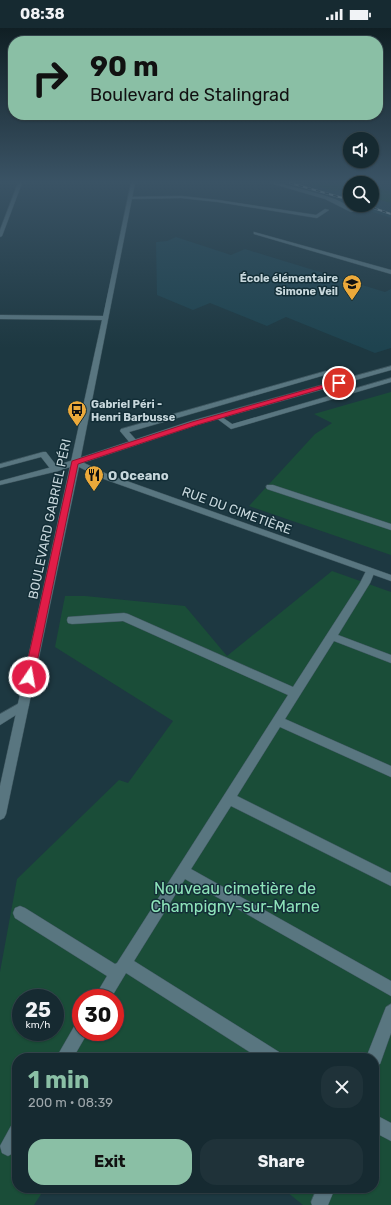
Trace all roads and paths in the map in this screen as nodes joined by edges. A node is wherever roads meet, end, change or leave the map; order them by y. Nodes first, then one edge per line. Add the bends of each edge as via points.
1 (122, 238) edge
2 (273, 238) edge
3 (391, 272) edge
4 (0, 317) edge
5 (105, 318) junction
6 (391, 368) edge
7 (357, 378) junction
8 (391, 380) edge
9 (339, 383) junction
10 (370, 387) junction
11 (219, 416) junction
12 (134, 442) junction
13 (75, 462) junction
14 (0, 466) edge
15 (55, 469) junction
16 (0, 483) edge
17 (270, 487) dead end
18 (391, 527) edge
19 (370, 571) junction
20 (391, 578) edge
21 (72, 620) dead end
22 (331, 636) junction
23 (391, 659) edge
24 (295, 693) junction
25 (23, 705) junction
26 (0, 720) edge
27 (277, 720) junction
28 (391, 772) edge
29 (228, 798) junction
30 (0, 814) edge
31 (183, 871) junction
32 (391, 880) edge
33 (20, 913) dead end
34 (120, 968) junction
35 (107, 989) edge
36 (391, 989) edge
37 (391, 1012) edge
38 (75, 1041) edge
39 (67, 1053) edge
40 (264, 1053) edge
41 (376, 1053) edge
42 (379, 1125) edge
43 (391, 1133) edge
44 (12, 1140) edge
45 (8, 1147) dead end

1 - 5 street, BOULEVARD GABRIEL PÉRI
2 - 3 street
4 - 5 street
5 - 13 street, BOULEVARD GABRIEL PÉRI
6 - 7 street
7 - 9 street
7 - 10 street
8 - 10 street
9 - 11 street
9 - 12 street via 326,373 124,431
10 - 11 street via 231,427
11 - 12 street
12 - 13 street
13 - 15 street
13 - 19 street, RUE DU CIMETIÈRE via 104,476
13 - 25 street, BOULEVARD GABRIEL PÉRI
14 - 15 street via 43,454
15 - 16 street
17 - 18 street
19 - 20 street, RUE DU CIMETIÈRE
19 - 22 street
21 - 24 street via 124,617
22 - 23 street
22 - 24 street
24 - 27 street
25 - 26 street
25 - 30 street, BOULEVARD GABRIEL PÉRI
27 - 28 street
27 - 29 street
29 - 31 street
29 - 32 street
31 - 34 street
31 - 36 street
33 - 34 street
34 - 35 street
34 - 40 street
37 - 41 street
38 - 39 street
42 - 43 street
44 - 45 street

